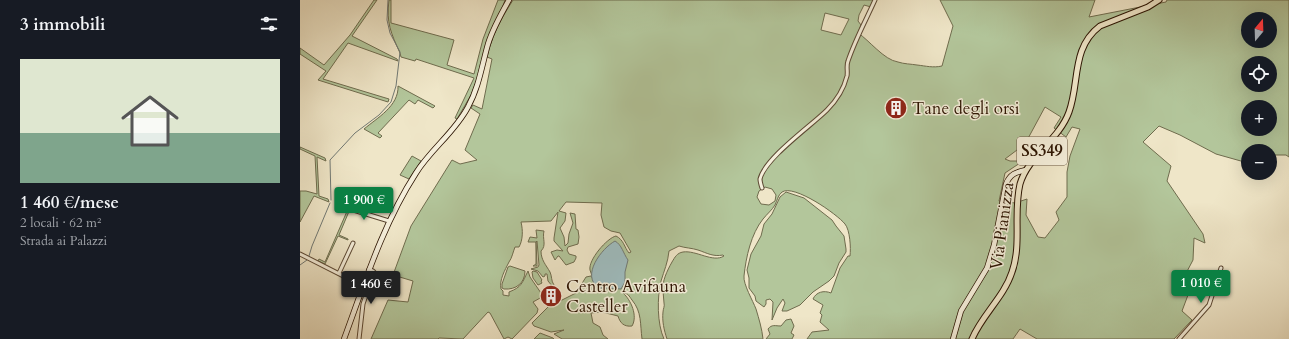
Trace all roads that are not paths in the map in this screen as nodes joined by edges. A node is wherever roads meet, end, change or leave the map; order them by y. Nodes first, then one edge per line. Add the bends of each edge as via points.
1 (509, 0) edge
2 (875, 0) edge
3 (1159, 0) edge
4 (1026, 170) junction
5 (762, 188) dead end
6 (350, 209) dead end
7 (389, 221) junction
8 (353, 243) dead end
9 (300, 254) edge
10 (1221, 268) dead end
11 (339, 273) junction
12 (369, 276) junction
13 (363, 286) junction
14 (344, 339) edge
15 (360, 339) edge
16 (952, 339) edge
17 (972, 339) edge
18 (1179, 339) edge

1 - 7 main road via 492,34 477,88 467,109 418,168
2 - 5 street via 858,34 847,63 847,77 838,96 827,110 781,151 764,171 760,181
3 - 4 main road, Via Pianizza / SS349 via 1100,26 1089,37 1077,66 1069,113 1061,129
4 - 16 main road via 1008,177 987,268 961,311
4 - 17 main road, Via Pianizza / SS349 via 1020,185 1013,271
6 - 7 street
7 - 12 main road
8 - 11 street
9 - 11 street
10 - 18 street via 1209,305
11 - 13 street
12 - 13 main road
12 - 15 street
13 - 14 main road

